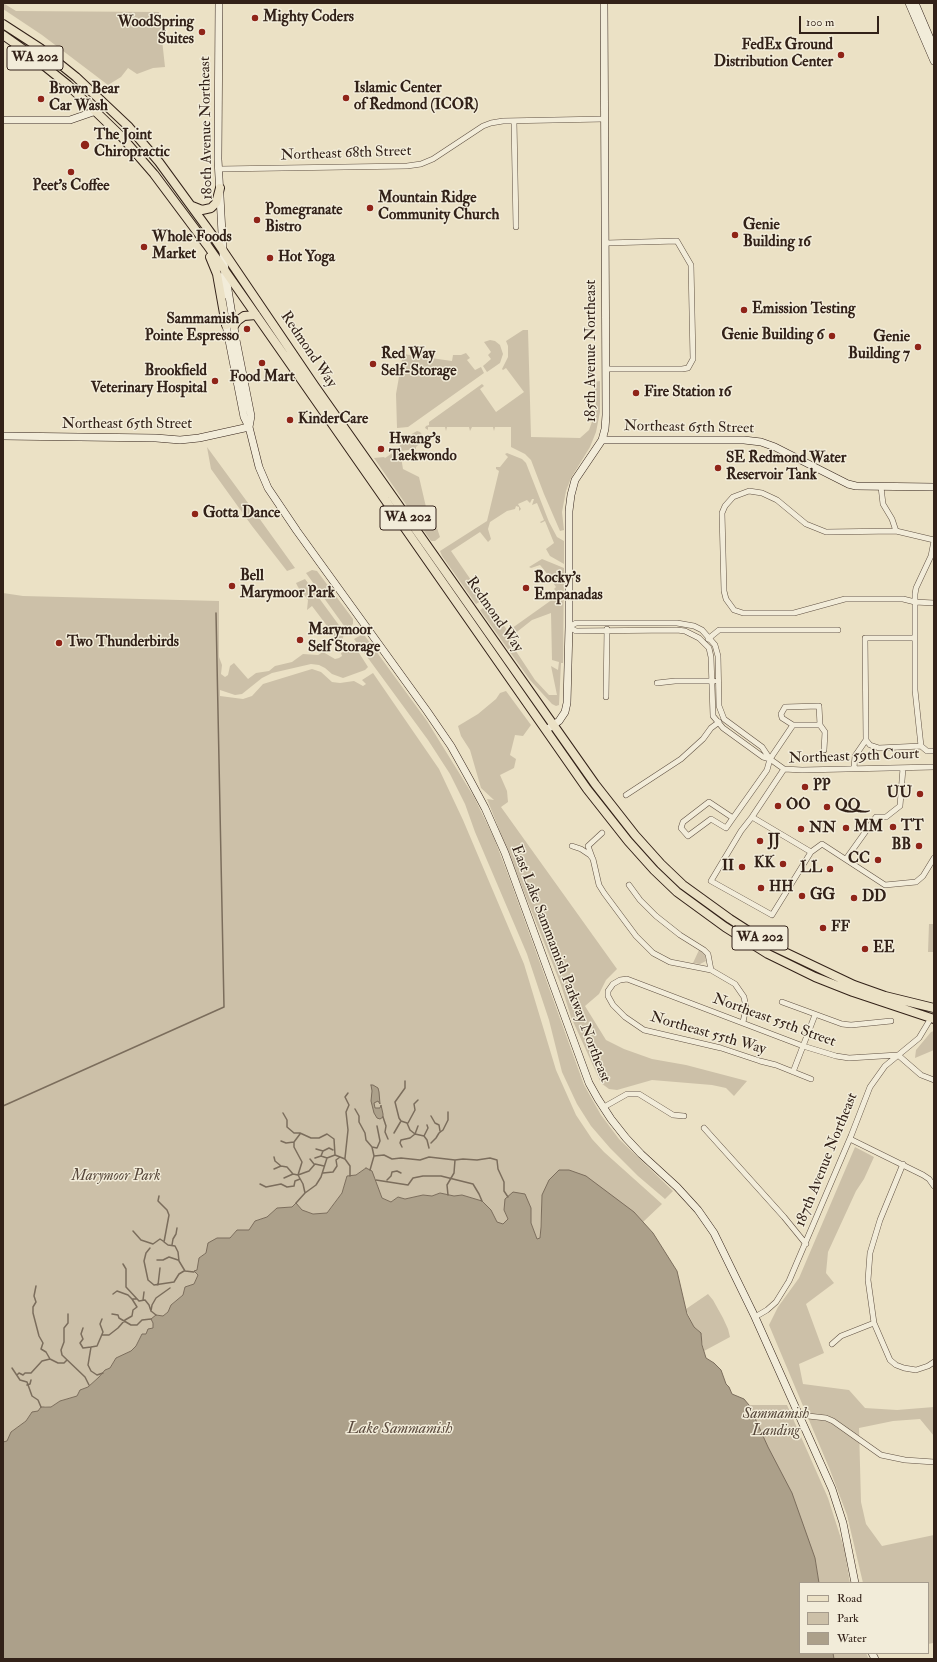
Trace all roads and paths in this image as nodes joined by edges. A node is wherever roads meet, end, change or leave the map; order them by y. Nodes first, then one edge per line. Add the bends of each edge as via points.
1 (219, 3) edge
2 (604, 3) edge
3 (909, 3) edge
4 (915, 3) edge
5 (3, 24) edge
6 (3, 35) edge
7 (934, 48) edge
8 (934, 61) edge
9 (106, 105) junction
10 (96, 111) junction
11 (604, 119) junction
12 (3, 120) edge
13 (514, 121) junction
14 (220, 169) junction
15 (220, 188) junction
16 (188, 202) junction
17 (516, 227) dead end
18 (606, 243) junction
19 (207, 245) junction
20 (224, 252) junction
21 (225, 270) junction
22 (256, 315) junction
23 (230, 326) junction
24 (286, 358) junction
25 (606, 369) junction
26 (314, 385) junction
27 (249, 427) junction
28 (3, 436) edge
29 (602, 440) junction
30 (882, 487) junction
31 (934, 487) edge
32 (896, 531) junction
33 (934, 541) edge
34 (915, 602) junction
35 (934, 603) edge
36 (607, 624) junction
37 (569, 627) junction
38 (607, 630) junction
39 (838, 630) dead end
40 (710, 637) junction
41 (914, 638) junction
42 (704, 642) junction
43 (711, 681) junction
44 (719, 681) junction
45 (657, 683) dead end
46 (606, 697) dead end
47 (724, 719) junction
48 (718, 724) junction
49 (554, 725) junction
50 (793, 725) junction
51 (820, 725) junction
52 (547, 730) junction
53 (866, 740) junction
54 (921, 746) junction
55 (824, 750) dead end
56 (934, 751) edge
57 (770, 759) junction
58 (934, 767) edge
59 (854, 768) junction
60 (902, 768) junction
61 (784, 769) junction
62 (626, 796) dead end
63 (752, 817) junction
64 (733, 818) junction
65 (602, 833) dead end
66 (572, 846) dead end
67 (811, 852) junction
68 (934, 858) edge
69 (593, 859) junction
70 (846, 859) junction
71 (629, 885) dead end
72 (711, 970) junction
73 (627, 979) joint
74 (782, 1002) dead end
75 (934, 1008) edge
76 (815, 1015) junction
77 (933, 1017) edge
78 (891, 1021) dead end
79 (743, 1022) junction
80 (803, 1046) junction
81 (898, 1055) junction
82 (792, 1072) junction
83 (811, 1079) dead end
84 (934, 1080) edge
85 (604, 1107) junction
86 (684, 1116) dead end
87 (704, 1128) dead end
88 (850, 1139) junction
89 (903, 1164) junction
90 (934, 1186) edge
91 (806, 1244) junction
92 (755, 1317) junction
93 (874, 1323) junction
94 (832, 1344) dead end
95 (934, 1362) edge
96 (799, 1414) junction
97 (934, 1462) edge
98 (855, 1582) edge

1 - 14 street, 180th Avenue Northeast
2 - 11 street, 185th Avenue Northeast
3 - 8 street
4 - 7 street
5 - 9 main road, Redmond Way / WA 202 via 58,62
6 - 10 main road, Redmond Way / WA 202 via 50,70
9 - 10 street
9 - 16 main road, Redmond Way / WA 202 via 149,150
10 - 12 street via 70,120
10 - 19 main road, Redmond Way / WA 202 via 140,157
11 - 13 street, Northeast 68th Street
11 - 18 street, 185th Avenue Northeast
13 - 14 street, Northeast 68th Street via 484,126 456,146 421,164
13 - 17 street
14 - 15 street, 180th Avenue Northeast
15 - 16 main road via 216,203 208,210 198,210
15 - 20 street, 180th Avenue Northeast
16 - 20 main road, Redmond Way / WA 202
18 - 25 street, 185th Avenue Northeast
18 - 25 street via 678,241 691,265 693,359 688,368
19 - 21 main road, Redmond Way / WA 202
19 - 23 main road
20 - 21 street, East Lake Sammamish Parkway Northeast
20 - 26 main road, Redmond Way / WA 202
21 - 22 main road, Redmond Way / WA 202
21 - 23 street, East Lake Sammamish Parkway Northeast
22 - 23 main road via 244,316
22 - 24 main road, Redmond Way / WA 202
23 - 27 street, East Lake Sammamish Parkway Northeast via 251,416
24 - 26 main road
24 - 52 main road, Redmond Way / WA 202
25 - 29 street, 185th Avenue Northeast via 606,415
26 - 49 main road, Redmond Way / WA 202
27 - 28 street, Northeast 65th Street via 180,440
27 - 85 street, East Lake Sammamish Parkway Northeast via 259,467 277,503 426,709 451,746 485,808 505,853 589,1083
29 - 30 street, Northeast 65th Street via 761,442 848,484
29 - 37 street, 185th Avenue Northeast via 575,480 571,495
30 - 31 street, Northeast 65th Street
30 - 32 street via 883,504
32 - 33 street
32 - 34 street via 826,532 806,524 769,495 749,492 739,494 729,501 722,513 726,599 734,610 743,613 794,613 845,599 903,599
33 - 34 street via 931,556 916,588
34 - 35 street
34 - 41 street
36 - 37 street via 576,623
36 - 38 street
36 - 40 street via 686,623 702,630
37 - 38 street via 576,630
37 - 49 street, 185th Avenue Northeast via 567,703 565,712
38 - 42 street via 677,630 692,634
38 - 46 street
39 - 40 street via 719,630
40 - 42 street
40 - 44 street via 718,656
41 - 53 street via 865,638
41 - 54 street via 915,690
42 - 43 street via 711,657
43 - 44 street
43 - 45 street
43 - 48 street via 712,710
44 - 47 street via 719,709
47 - 48 street
47 - 57 street via 762,747
48 - 57 street via 763,757
48 - 62 street via 682,758
49 - 52 street, 185th Avenue Northeast
49 - 75 main road, WA 202 via 594,784 635,835 683,885 772,946 818,969 885,996
50 - 51 street
50 - 51 street, Northeast 59th Court via 782,718 784,707 819,706
50 - 57 street, Northeast 59th Court
51 - 55 street, Northeast 59th Court via 825,732
52 - 77 main road, WA 202 via 587,789 628,841 677,892 768,954 815,977 853,992
53 - 54 street via 870,745 879,748
53 - 59 street via 855,756
54 - 56 street via 927,751
57 - 61 street
57 - 64 street, Northeast 59th Court via 767,770
58 - 60 street, Northeast 59th Court
59 - 60 street, Northeast 59th Court
59 - 61 street, Northeast 59th Court
60 - 70 street via 900,806 886,817 876,817
61 - 63 street, Northeast 59th Court
63 - 67 street
63 - 67 street, Northeast 59th Court via 711,881 772,916
64 - 64 street via 726,828 712,820 688,836 681,828 683,822 710,802
65 - 69 street via 588,846
66 - 69 street via 581,849
67 - 70 street via 822,844
68 - 70 street via 916,882 885,885
69 - 72 street via 597,879 604,893 636,936 653,953 670,962
71 - 72 street via 656,916 708,954
72 - 79 street via 735,984 740,990 746,1008
73 - 79 street, Northeast 55th Street
73 - 82 street, Northeast 55th Way via 613,984 608,996 625,1018 644,1030 721,1048
74 - 76 street
76 - 78 street via 852,1025
76 - 80 street
77 - 81 street, 187th Avenue Northeast via 919,1038
79 - 80 street, Northeast 55th Street
80 - 81 street, Northeast 55th Street via 843,1058
80 - 82 street
81 - 84 street via 921,1074
81 - 88 street, 187th Avenue Northeast via 885,1066 870,1087
82 - 83 street, Northeast 55th Way
85 - 86 street via 627,1094 639,1094 673,1115
85 - 92 street, East Lake Sammamish Parkway Northeast via 626,1138 698,1210 714,1233
87 - 91 street
88 - 89 street
88 - 91 street, 187th Avenue Northeast
89 - 90 street via 923,1175
89 - 93 street via 880,1220 870,1253 868,1280
91 - 92 street, 187th Avenue Northeast via 783,1293 773,1306
92 - 96 street, East Lake Sammamish Parkway Northeast
93 - 94 street via 841,1336
93 - 95 street via 886,1354 896,1365 916,1370
96 - 97 street via 833,1421 881,1455
96 - 98 street, East Lake Sammamish Parkway Northeast via 839,1508

